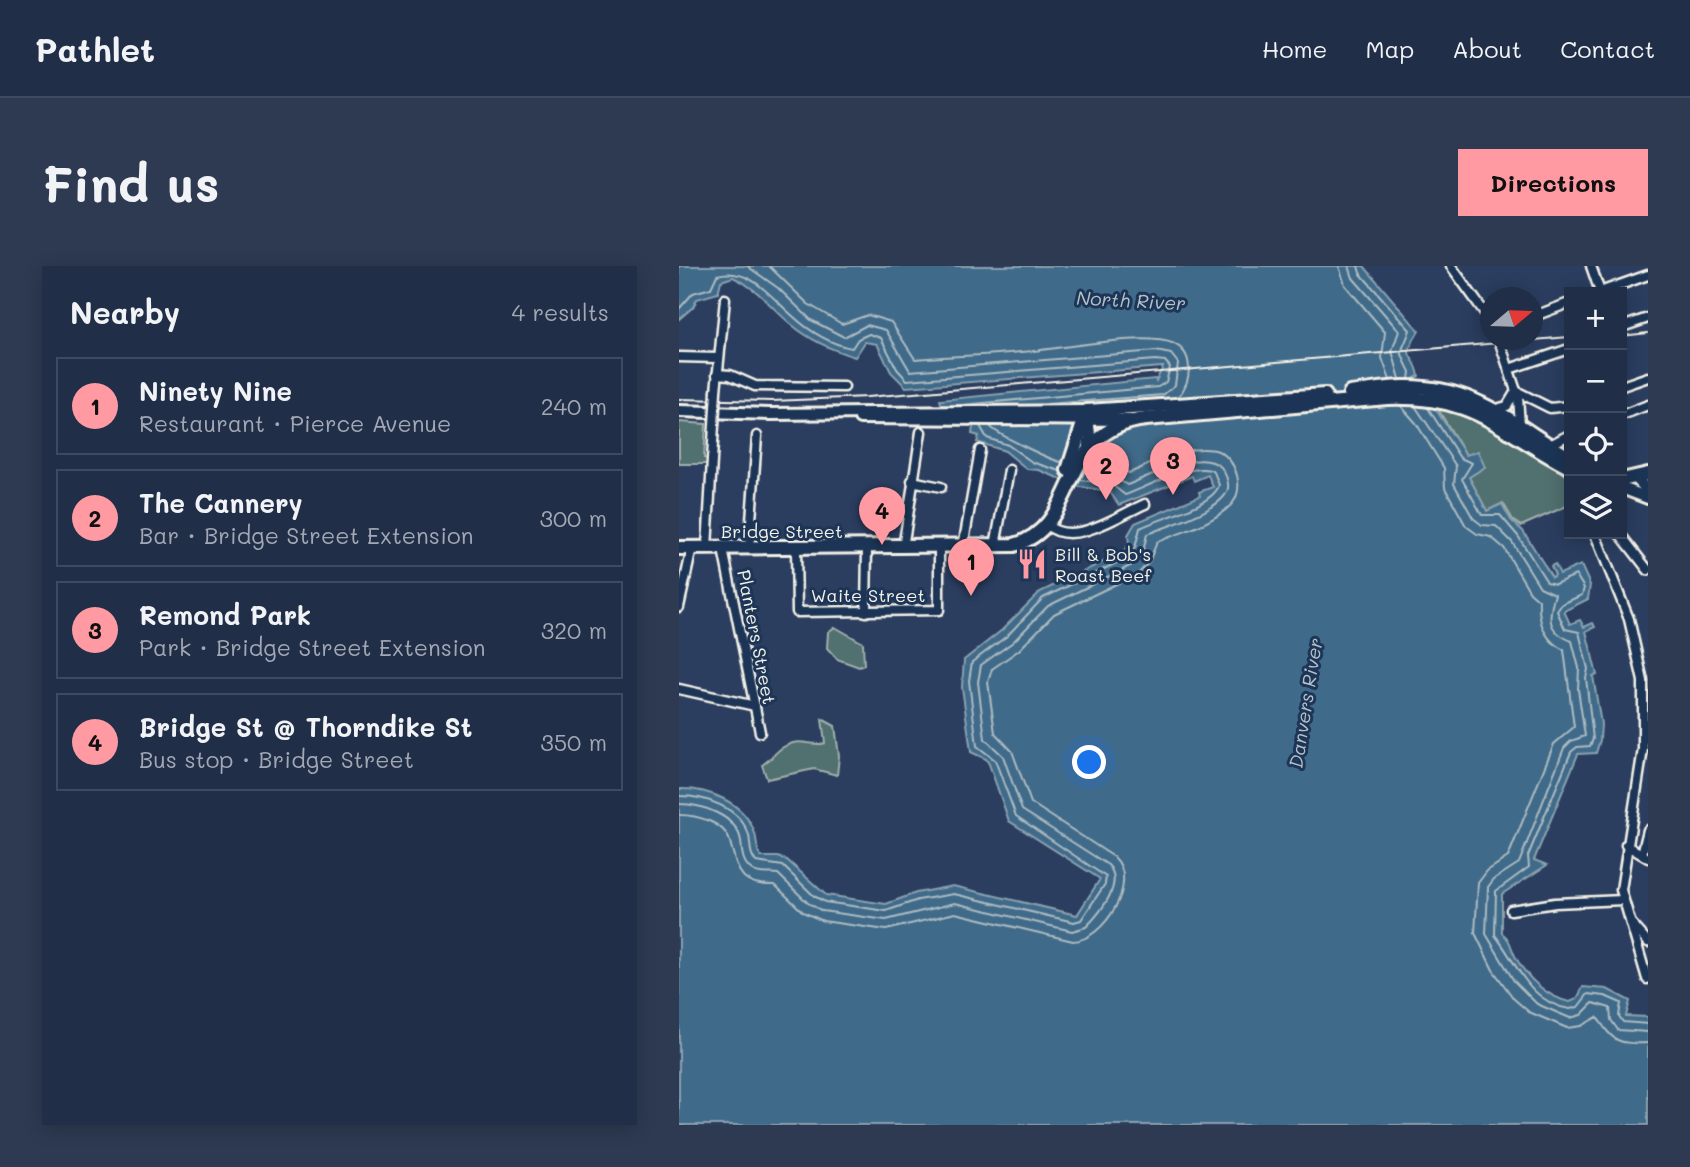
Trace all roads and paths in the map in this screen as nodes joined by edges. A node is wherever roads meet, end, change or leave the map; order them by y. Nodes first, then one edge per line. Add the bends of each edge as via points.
1 (1451, 266) edge
2 (1591, 266) edge
3 (1648, 275) edge
4 (1598, 287) edge
5 (1614, 287) edge
6 (725, 299) dead end
7 (1564, 305) edge
8 (1480, 306) edge
9 (1543, 313) edge
10 (1648, 318) edge
11 (1627, 325) edge
12 (1502, 350) edge
13 (1566, 350) edge
14 (679, 357) edge
15 (718, 358) junction
16 (1509, 369) junction
17 (717, 374) junction
18 (1648, 376) edge
19 (1627, 384) edge
20 (844, 387) dead end
21 (1516, 391) junction
22 (1329, 399) junction
23 (1466, 402) junction
24 (1648, 405) edge
25 (1564, 407) edge
26 (1496, 409) junction
27 (679, 411) edge
28 (1627, 413) edge
29 (1087, 418) junction
30 (1139, 420) junction
31 (1520, 425) junction
32 (921, 432) dead end
33 (757, 436) dead end
34 (1564, 438) edge
35 (1550, 445) junction
36 (1088, 448) junction
37 (980, 450) dead end
38 (1564, 454) edge
39 (1564, 464) edge
40 (1009, 470) dead end
41 (1648, 474) edge
42 (1627, 477) edge
43 (1627, 478) edge
44 (912, 481) junction
45 (941, 487) dead end
46 (1065, 489) junction
47 (1627, 490) edge
48 (1648, 491) edge
49 (1648, 498) edge
50 (1145, 504) dead end
51 (1047, 525) junction
52 (1597, 539) edge
53 (1624, 539) edge
54 (995, 546) junction
55 (939, 547) junction
56 (963, 547) junction
57 (686, 548) edge
58 (707, 548) junction
59 (796, 548) junction
60 (867, 548) junction
61 (903, 548) junction
62 (723, 549) junction
63 (749, 549) junction
64 (1648, 570) edge
65 (679, 607) edge
66 (866, 612) junction
67 (679, 689) edge
68 (755, 706) junction
69 (760, 732) dead end
70 (1648, 831) edge
71 (1626, 845) junction
72 (1645, 856) edge
73 (1623, 900) junction
74 (1511, 909) dead end
75 (1629, 920) junction
76 (1648, 942) edge
77 (1647, 979) edge

1 - 8 street
2 - 4 street
3 - 5 street
6 - 15 street
7 - 9 street
10 - 11 street
12 - 16 street
13 - 16 street
14 - 15 street
15 - 17 street
16 - 21 street
17 - 20 street via 748,385
17 - 58 street, bridge
18 - 19 street
21 - 25 street via 1550,408
21 - 26 street via 1507,406
21 - 31 street
22 - 23 highway via 1402,387 1429,388
22 - 29 highway
22 - 30 highway
23 - 26 highway
23 - 39 highway
24 - 28 street
26 - 31 highway
27 - 29 main road
29 - 30 main road
29 - 36 main road
29 - 46 highway
30 - 36 highway via 1111,429
31 - 35 highway
32 - 44 street
33 - 63 street
34 - 35 street
35 - 38 highway
36 - 46 highway
37 - 56 street
40 - 54 street
41 - 42 highway
43 - 48 main road
44 - 45 street
44 - 61 street
46 - 51 highway
47 - 49 main road
50 - 51 street via 1076,533 1057,532
51 - 54 highway, Bridge Street via 1023,542
52 - 71 street via 1629,619 1644,696 1643,748
53 - 64 street
54 - 56 highway, Bridge Street
55 - 56 highway, Bridge Street
55 - 61 highway, Bridge Street
55 - 66 street, Waite Street via 939,610
57 - 58 highway, Bridge Street
57 - 65 street
58 - 62 highway, Bridge Street
59 - 60 highway, Bridge Street
59 - 63 highway, Bridge Street
59 - 66 street, Waite Street via 797,612
60 - 61 highway, Bridge Street
60 - 66 street
62 - 63 highway, Bridge Street
62 - 68 street, Planters Street
67 - 68 street
68 - 69 street, Planters Street
70 - 72 street
71 - 72 street
71 - 73 street
73 - 74 street
73 - 75 street
75 - 76 street
75 - 77 street

